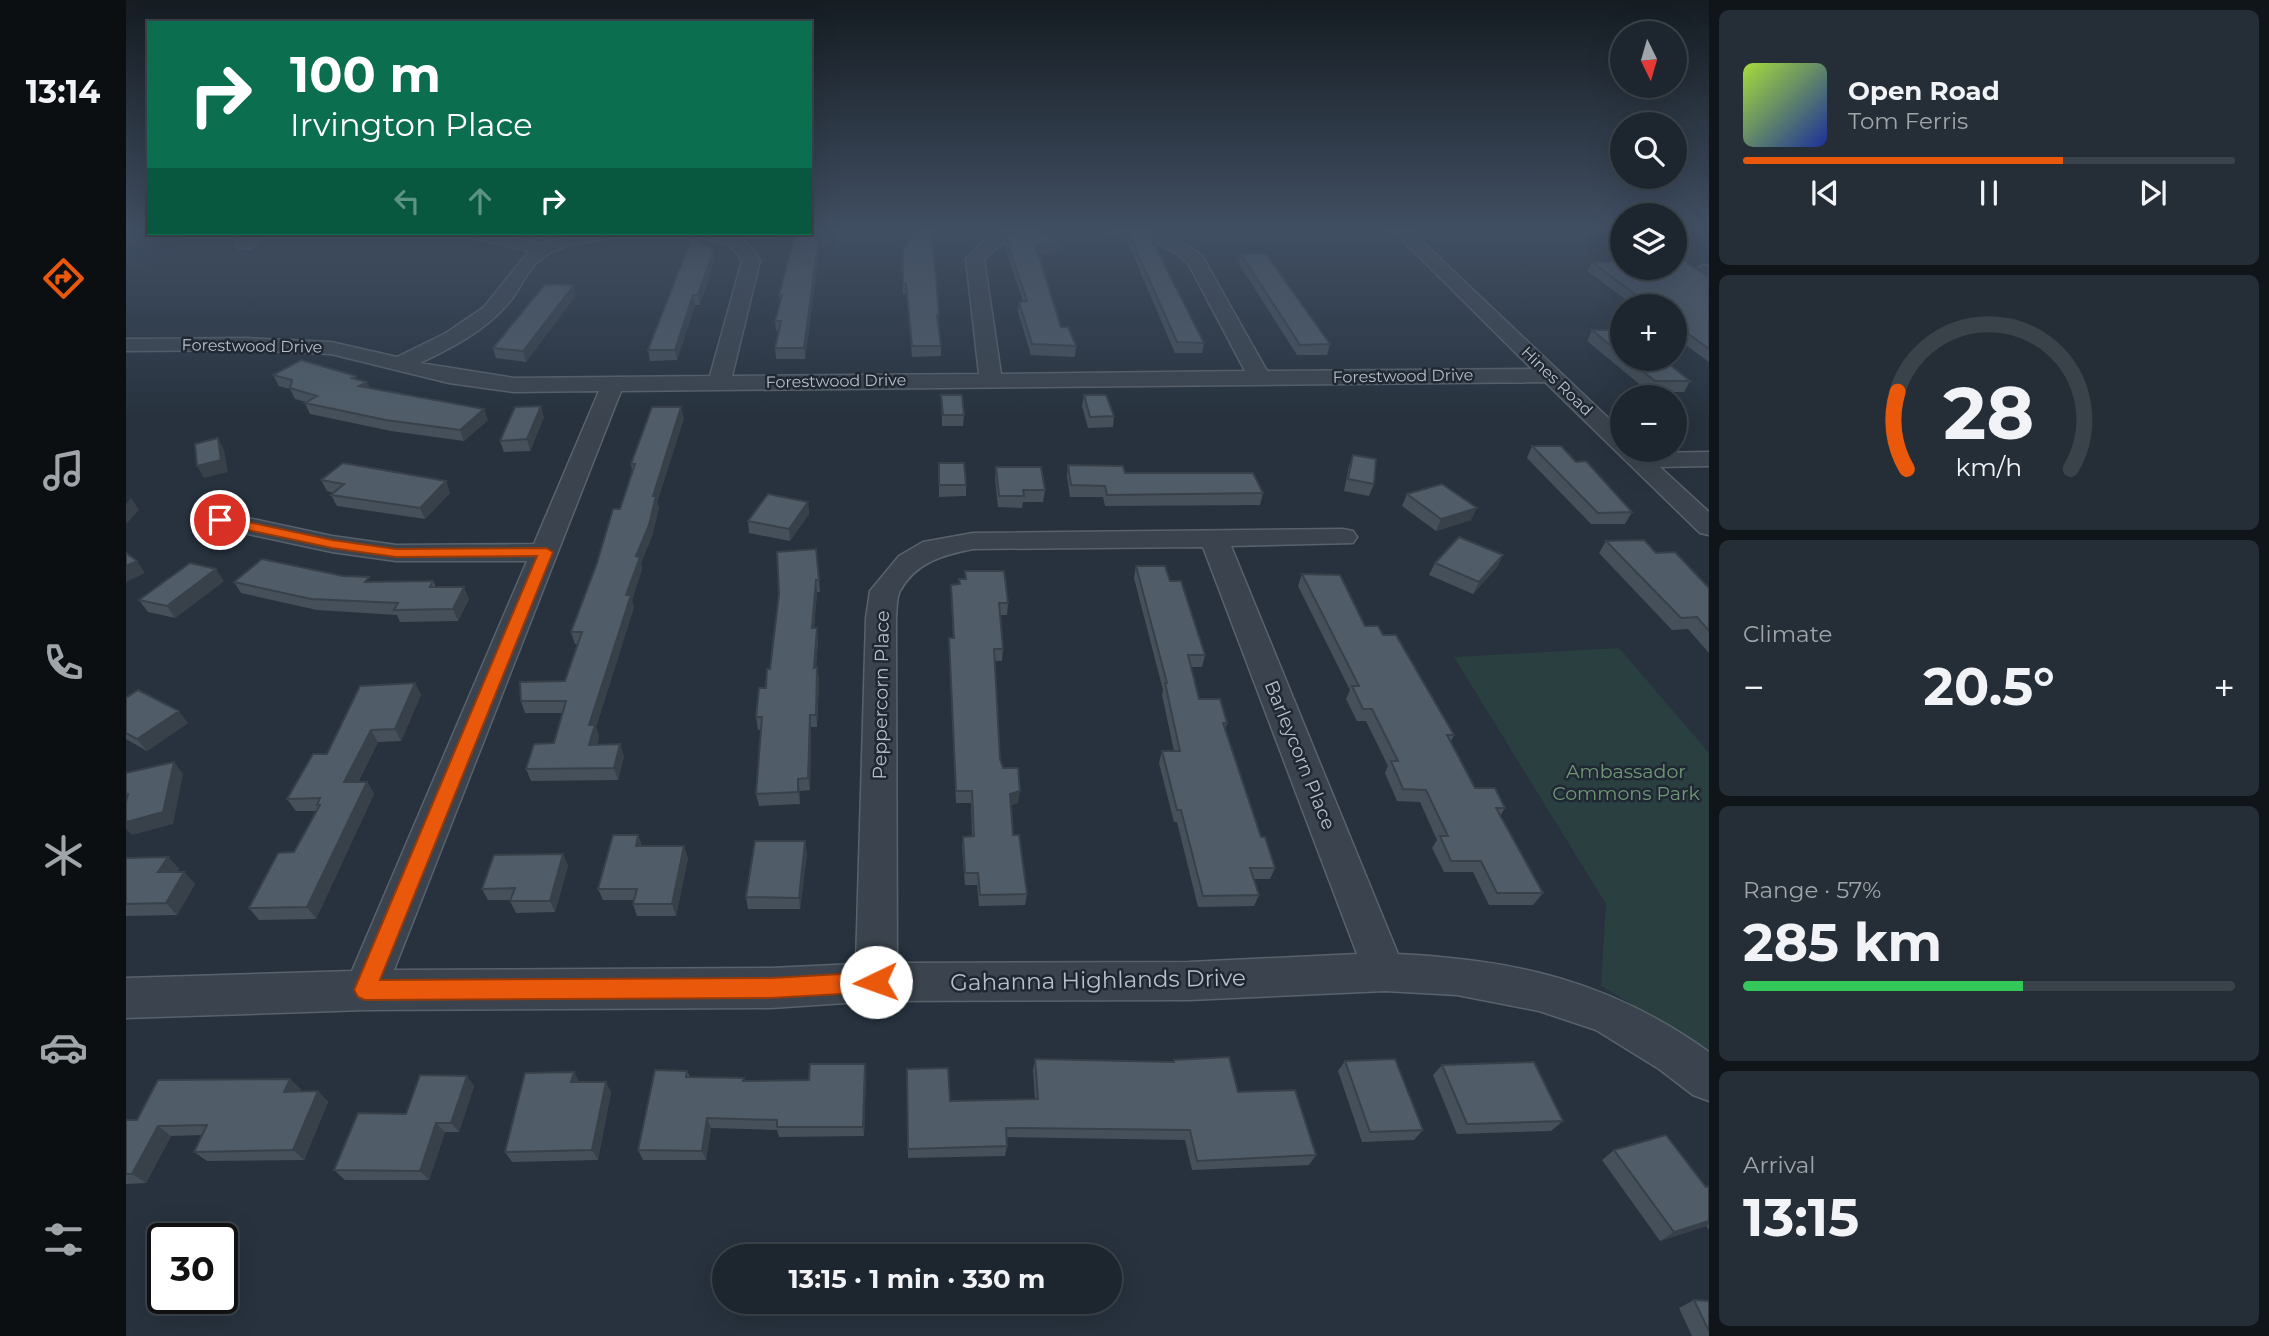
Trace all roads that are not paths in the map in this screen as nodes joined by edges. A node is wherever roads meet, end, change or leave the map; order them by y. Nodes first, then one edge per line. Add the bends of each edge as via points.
1 (507, 292) edge
2 (743, 292) edge
3 (979, 292) edge
4 (1213, 292) edge
5 (1464, 292) edge
6 (126, 345) edge
7 (400, 364) junction
8 (1550, 375) junction
9 (1259, 377) junction
10 (990, 380) junction
11 (719, 383) junction
12 (613, 384) junction
13 (1610, 432) edge
14 (1687, 457) edge
15 (1709, 459) edge
16 (1641, 462) edge
17 (220, 520) dead end
18 (1709, 527) edge
19 (1343, 537) dead end
20 (1214, 539) junction
21 (546, 552) junction
22 (1385, 972) junction
23 (876, 982) junction
24 (365, 990) junction
25 (126, 998) edge
26 (1709, 1079) edge

1 - 7 street via 452,339
2 - 11 street
3 - 10 street
4 - 9 street
5 - 8 street, Hines Road
6 - 7 street, Forestwood Drive via 331,348
7 - 12 street, Forestwood Drive via 514,385
8 - 9 street, Forestwood Drive
8 - 13 street, Hines Road
9 - 10 street, Forestwood Drive
10 - 11 street, Forestwood Drive
11 - 12 street, Forestwood Drive
12 - 21 street
14 - 15 street
16 - 18 street, Hines Road
17 - 21 street via 396,553
19 - 20 street, Peppercorn Place
20 - 22 street, Barleycorn Place
20 - 23 street, Peppercorn Place via 973,541 933,548 909,562 884,591
21 - 24 street
22 - 23 street, Gahanna Highlands Drive via 1189,981
22 - 26 street, Gahanna Highlands Drive via 1457,976 1539,991 1608,1014
23 - 24 street, Gahanna Highlands Drive via 771,988
24 - 25 street, Gahanna Highlands Drive

